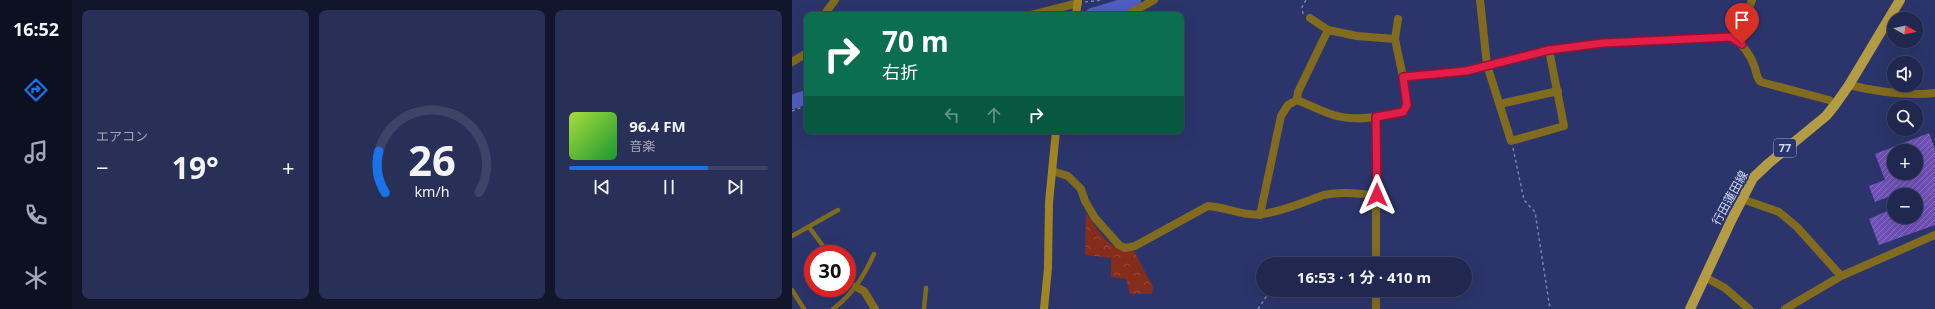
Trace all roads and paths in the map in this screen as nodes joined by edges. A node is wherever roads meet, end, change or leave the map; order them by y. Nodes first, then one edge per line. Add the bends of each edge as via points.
1 (835, 0) edge
2 (1101, 0) edge
3 (1154, 0) edge
4 (1306, 0) edge
5 (1480, 0) edge
6 (1752, 0) edge
7 (1900, 0) edge
8 (1077, 6) edge
9 (826, 12) edge
10 (1046, 12) edge
11 (1132, 12) edge
12 (1310, 18) joint
13 (1398, 19) dead end
14 (1328, 30) junction
15 (1395, 39) junction
16 (1738, 40) junction
17 (1549, 50) junction
18 (804, 54) edge
19 (792, 62) edge
20 (1488, 65) junction
21 (1403, 77) junction
22 (1849, 85) junction
23 (1558, 91) junction
24 (1935, 92) edge
25 (1297, 100) junction
26 (1500, 104) junction
27 (1835, 105) junction
28 (804, 106) edge
29 (792, 111) edge
30 (1376, 117) junction
31 (1056, 134) edge
32 (1511, 141) junction
33 (1052, 171) junction
34 (1377, 195) junction
35 (1742, 199) junction
36 (838, 210) dead end
37 (1260, 215) junction
38 (809, 227) junction
39 (1935, 235) edge
40 (792, 236) edge
41 (822, 245) edge
42 (874, 254) dead end
43 (1376, 257) edge
44 (1841, 276) junction
45 (1705, 277) junction
46 (856, 287) joint
47 (926, 288) dead end
48 (792, 290) edge
49 (848, 297) edge
50 (1266, 297) edge
51 (1376, 297) edge
52 (804, 309) edge
53 (833, 309) edge
54 (875, 309) edge
55 (924, 309) edge
56 (1044, 309) edge
57 (1258, 309) edge
58 (1376, 309) edge
59 (1550, 309) edge
60 (1690, 309) edge
61 (1749, 309) edge
62 (1785, 309) edge

1 - 9 street
2 - 8 path
3 - 11 street
4 - 12 path via 1302,14
5 - 20 street
6 - 16 street
7 - 22 main road, 行田蓮田線 / 77
8 - 10 street
12 - 14 street
13 - 15 street
14 - 15 street via 1357,36
14 - 25 street via 1298,92
15 - 21 street
16 - 17 street via 1731,37 1616,42
16 - 27 street via 1755,67 1757,79 1761,82 1829,100
17 - 20 street
17 - 23 street
18 - 19 street
20 - 21 street via 1466,71
20 - 26 street
21 - 30 street via 1407,105 1403,112
22 - 24 street via 1899,94
22 - 27 main road, 行田蓮田線 / 77
23 - 26 street
23 - 32 street via 1564,126
25 - 30 street via 1339,117
25 - 37 street via 1288,104 1281,116
26 - 32 street
27 - 35 main road, 行田蓮田線 / 77 via 1826,116 1769,162 1754,178
28 - 29 path
30 - 34 street
31 - 33 street
32 - 59 path via 1524,200 1535,212
33 - 37 street via 1073,180 1081,189 1095,218 1119,246 1125,248 1135,246 1208,206
33 - 56 street
34 - 37 street via 1344,192 1325,195
34 - 43 street
35 - 44 street via 1779,212 1797,227
35 - 45 main road, 行田蓮田線 / 77
36 - 38 lane
38 - 40 lane
38 - 41 lane
39 - 44 street
42 - 46 lane
44 - 62 street
45 - 60 main road, 行田蓮田線 / 77
45 - 61 street via 1724,288
46 - 54 street via 864,291
47 - 55 lane
48 - 52 lane
49 - 53 lane
50 - 57 path
51 - 58 street

